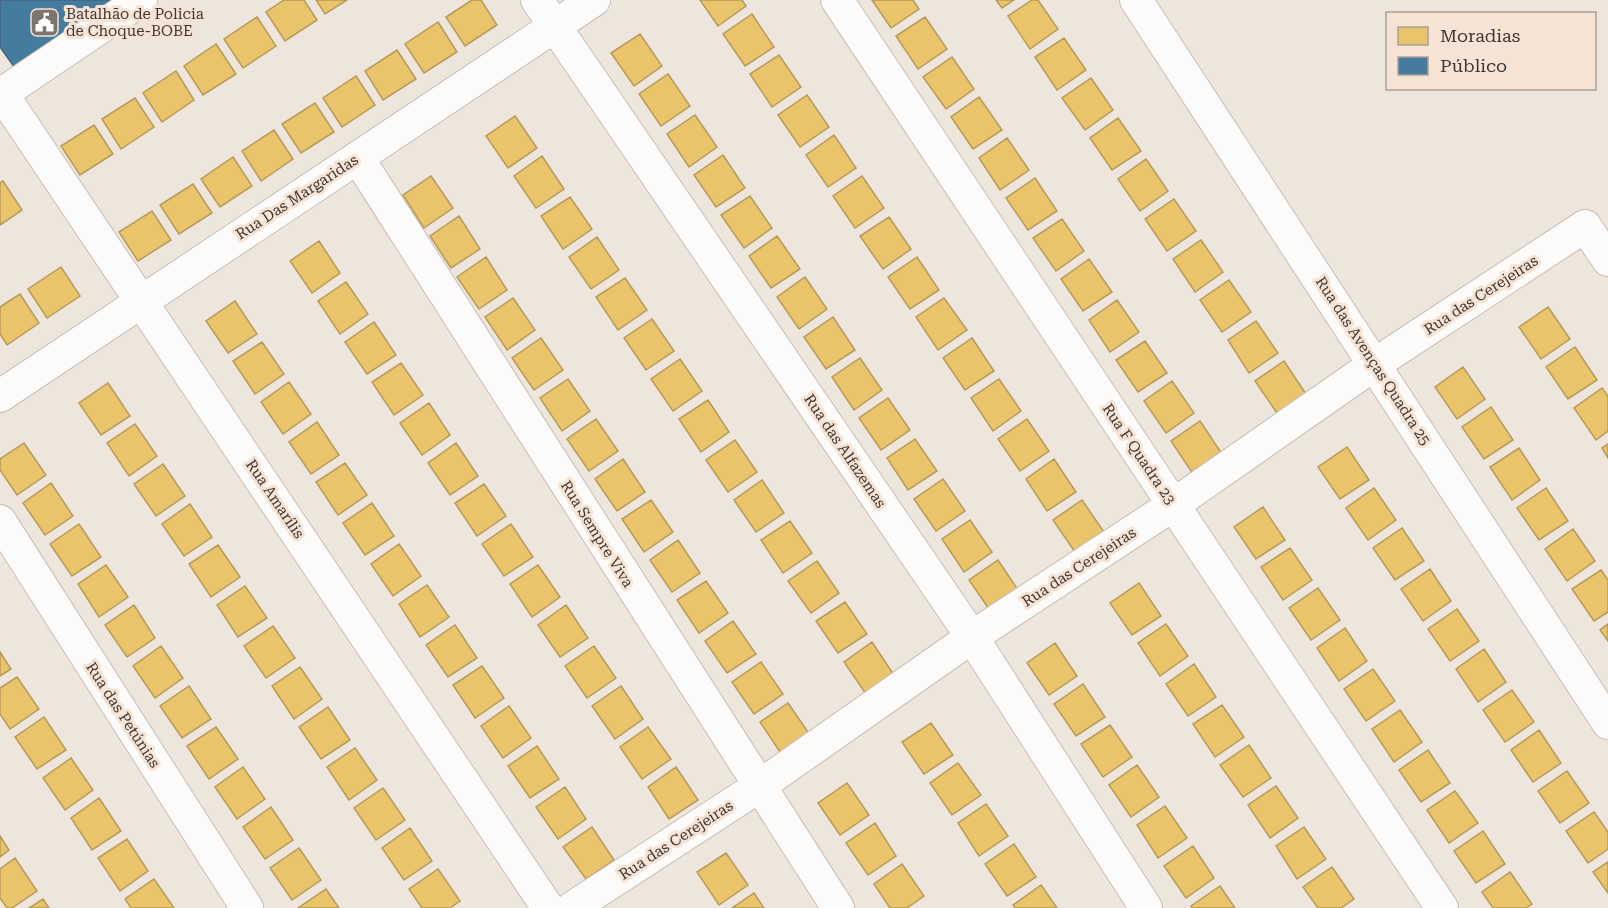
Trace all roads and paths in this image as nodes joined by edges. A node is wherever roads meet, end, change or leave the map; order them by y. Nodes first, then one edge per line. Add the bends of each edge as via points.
1 (141, 0) edge
2 (537, 0) edge
3 (594, 0) edge
4 (837, 0) edge
5 (1137, 0) edge
6 (555, 27) junction
7 (1, 93) edge
8 (358, 158) junction
9 (1608, 260) edge
10 (142, 299) junction
11 (1375, 364) junction
12 (0, 396) edge
13 (1173, 506) junction
14 (0, 521) edge
15 (972, 637) junction
16 (1608, 723) edge
17 (758, 787) junction
18 (247, 908) edge
19 (548, 908) edge
20 (572, 908) edge
21 (838, 908) edge
22 (1146, 908) edge
23 (1442, 908) edge

1 - 7 street
2 - 6 street, Rua das Alfazemas
3 - 6 street, Rua Das Margaridas
4 - 13 street, Rua F Quadra 23
5 - 11 street, Rua das Avenças Quadra 25
6 - 8 street, Rua Das Margaridas
6 - 15 street, Rua das Alfazemas
7 - 10 street, Rua Amarílis
8 - 10 street, Rua Das Margaridas
8 - 17 street, Rua Sempre Viva
9 - 11 street, Rua das Cerejeiras via 1585,226
10 - 12 street, Rua Das Margaridas
10 - 19 street, Rua Amarílis
11 - 13 street, Rua das Cerejeiras
11 - 16 street, Rua das Avenças Quadra 25
13 - 15 street, Rua das Cerejeiras
13 - 23 street, Rua F Quadra 23
14 - 18 street, Rua das Petúnias
15 - 17 street, Rua das Cerejeiras
15 - 22 street, Rua das Alfazemas
17 - 20 street, Rua das Cerejeiras
17 - 21 street, Rua Sempre Viva

